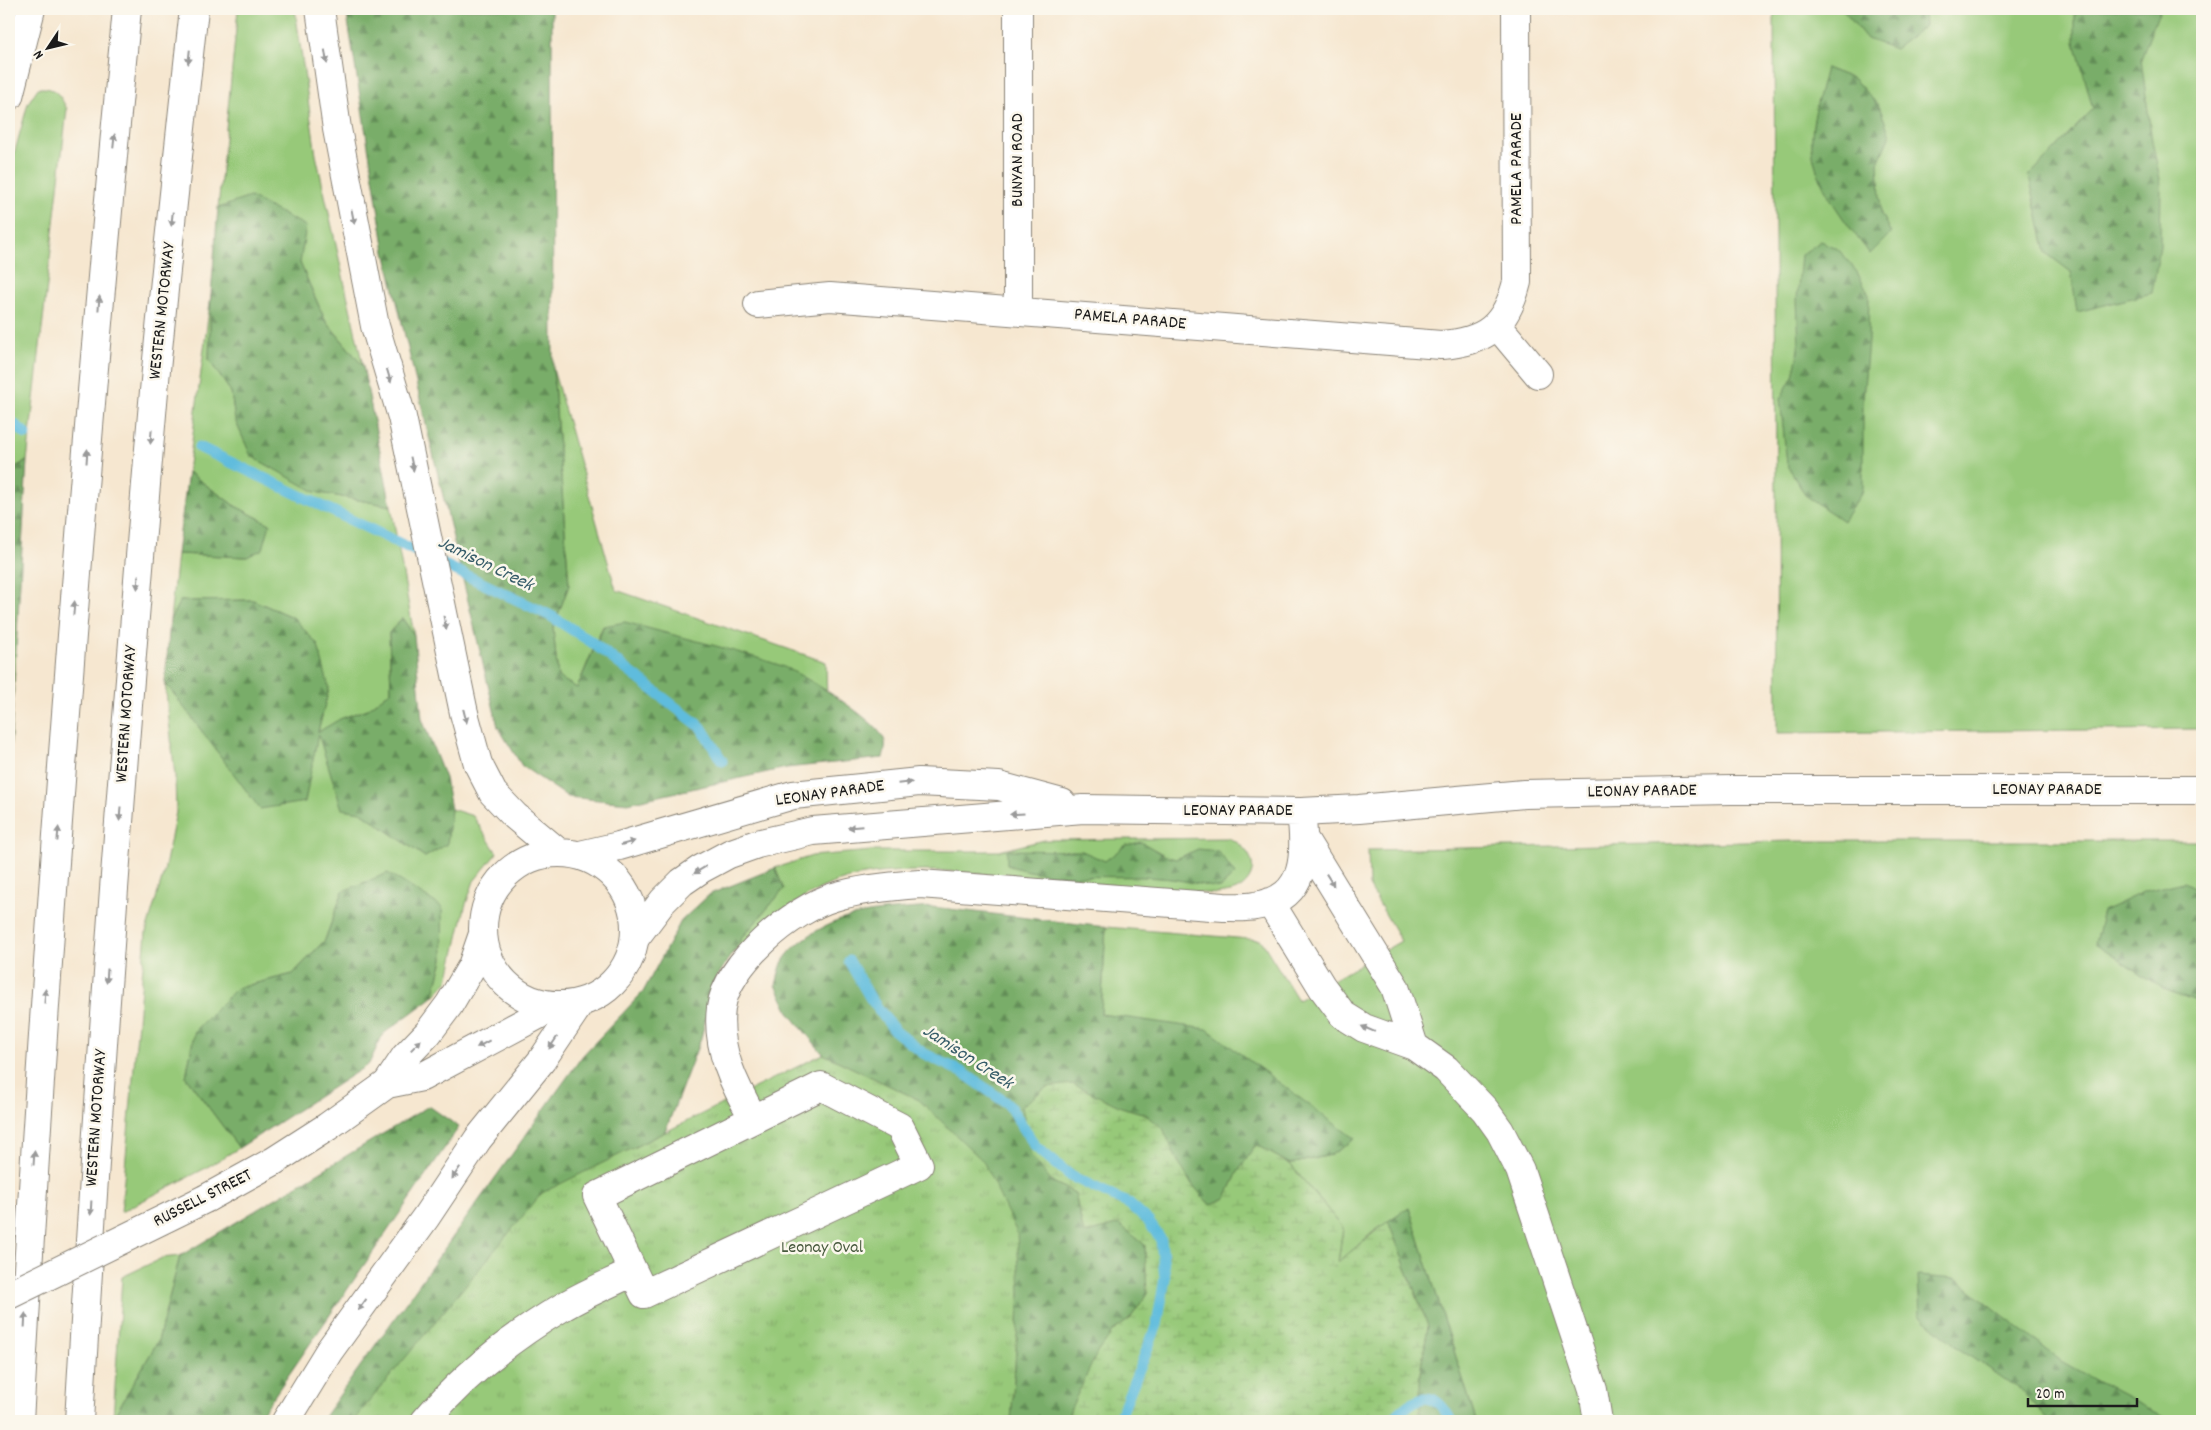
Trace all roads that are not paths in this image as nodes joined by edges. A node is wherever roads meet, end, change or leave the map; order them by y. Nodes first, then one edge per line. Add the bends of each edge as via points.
1 (31, 9) edge
2 (127, 9) edge
3 (194, 9) edge
4 (320, 9) edge
5 (1018, 9) edge
6 (1516, 9) edge
7 (9, 96) edge
8 (758, 304) dead end
9 (1018, 311) junction
10 (1498, 325) junction
11 (1538, 374) dead end
12 (2202, 790) edge
13 (1083, 809) junction
14 (1301, 812) junction
15 (1304, 839) junction
16 (569, 853) junction
17 (1270, 902) junction
18 (483, 934) junction
19 (636, 938) junction
20 (569, 1004) junction
21 (1414, 1046) junction
22 (387, 1084) junction
23 (754, 1119) junction
24 (633, 1272) junction
25 (9, 1296) edge
26 (19, 1421) edge
27 (79, 1421) edge
28 (286, 1421) edge
29 (425, 1421) edge
30 (1598, 1421) edge

1 - 7 main road
26 -> 2 main road via 44,1009 95,351
3 -> 27 main road, WESTERN MOTORWAY via 132,652 99,1087
4 -> 16 main road via 337,129 371,308 402,417 464,713 478,764 493,793 515,816
5 - 9 main road, BUNYAN ROAD
6 - 10 main road, PAMELA PARADE via 1517,282 1508,311
8 - 9 main road, PAMELA PARADE via 830,297
9 - 10 main road, PAMELA PARADE via 1441,345 1471,340
10 - 11 main road
12 - 14 main road, LEONAY PARADE via 1731,790 1540,794
13 - 14 main road, LEONAY PARADE
16 -> 13 main road, LEONAY PARADE via 619,846 793,795 919,782 999,786
13 -> 19 main road, LEONAY PARADE via 813,831 757,844 729,854 682,882 663,901
14 - 15 main road
15 - 17 main road via 1301,872 1295,884
15 -> 21 main road via 1395,987
16 - 18 main road via 534,856 512,868 495,886 485,909
16 - 19 main road via 600,864 616,878 628,896 635,916
21 -> 17 main road via 1364,1028 1342,1016
17 - 23 main road via 1224,907 920,884 833,897 792,919 770,936 744,962 726,992 721,1007 724,1051 730,1075
18 - 20 main road via 488,956 498,976 515,991 535,1001
22 -> 18 main road, RUSSELL STREET via 405,1057 428,1034 449,1005 472,966
19 - 20 main road via 630,959 618,978 602,993
20 -> 22 main road, RUSSELL STREET via 422,1077
20 -> 28 main road via 542,1060 478,1140 329,1351
21 - 30 main road via 1446,1069 1470,1093 1510,1148 1567,1308 1593,1390
22 - 25 main road, RUSSELL STREET, bridge via 274,1162
23 - 24 main road via 597,1196
23 - 24 main road via 821,1086 900,1127 919,1165 644,1294
24 - 29 main road via 561,1308 518,1338 476,1370

